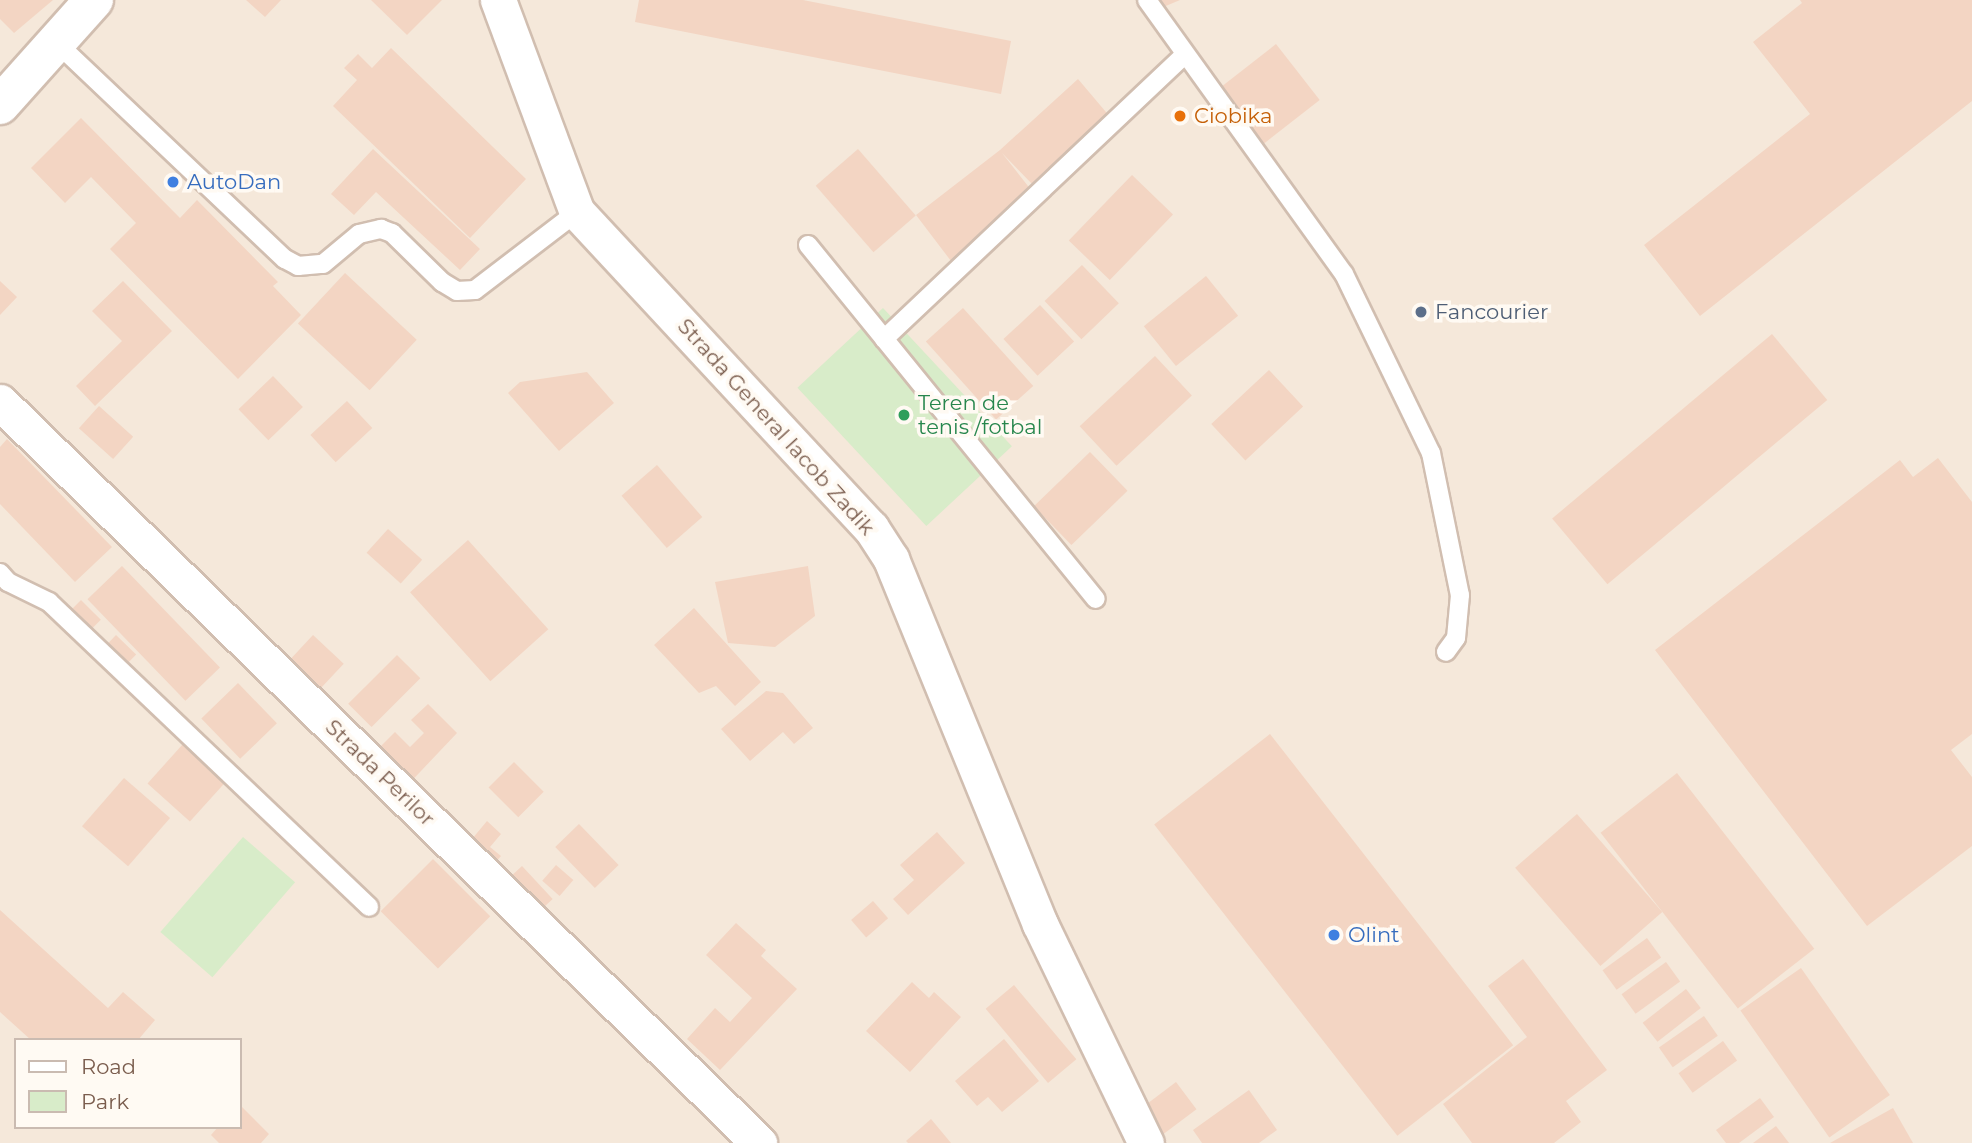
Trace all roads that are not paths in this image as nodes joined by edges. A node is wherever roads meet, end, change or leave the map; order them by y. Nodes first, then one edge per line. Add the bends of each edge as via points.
1 (94, 0) edge
2 (498, 0) edge
3 (1147, 0) edge
4 (57, 43) junction
5 (1184, 55) junction
6 (0, 105) edge
7 (577, 212) junction
8 (808, 244) dead end
9 (884, 339) junction
10 (2, 407) edge
11 (0, 573) edge
12 (1096, 599) dead end
13 (1446, 652) dead end
14 (369, 907) dead end
15 (759, 1143) edge
16 (1146, 1143) edge

1 - 4 main road
2 - 7 street, Strada General Iacob Zadik
3 - 5 lane
4 - 6 main road
4 - 7 lane via 285,259 298,266 323,264 359,234 381,229 392,233 442,282 457,291 475,290
5 - 9 lane
5 - 13 lane via 1344,274 1431,453 1460,595 1456,638
7 - 16 street, Strada General Iacob Zadik via 871,528 891,559 1040,924
8 - 9 lane
9 - 12 lane
10 - 15 street, Strada Perilor
11 - 14 lane via 8,582 49,602

